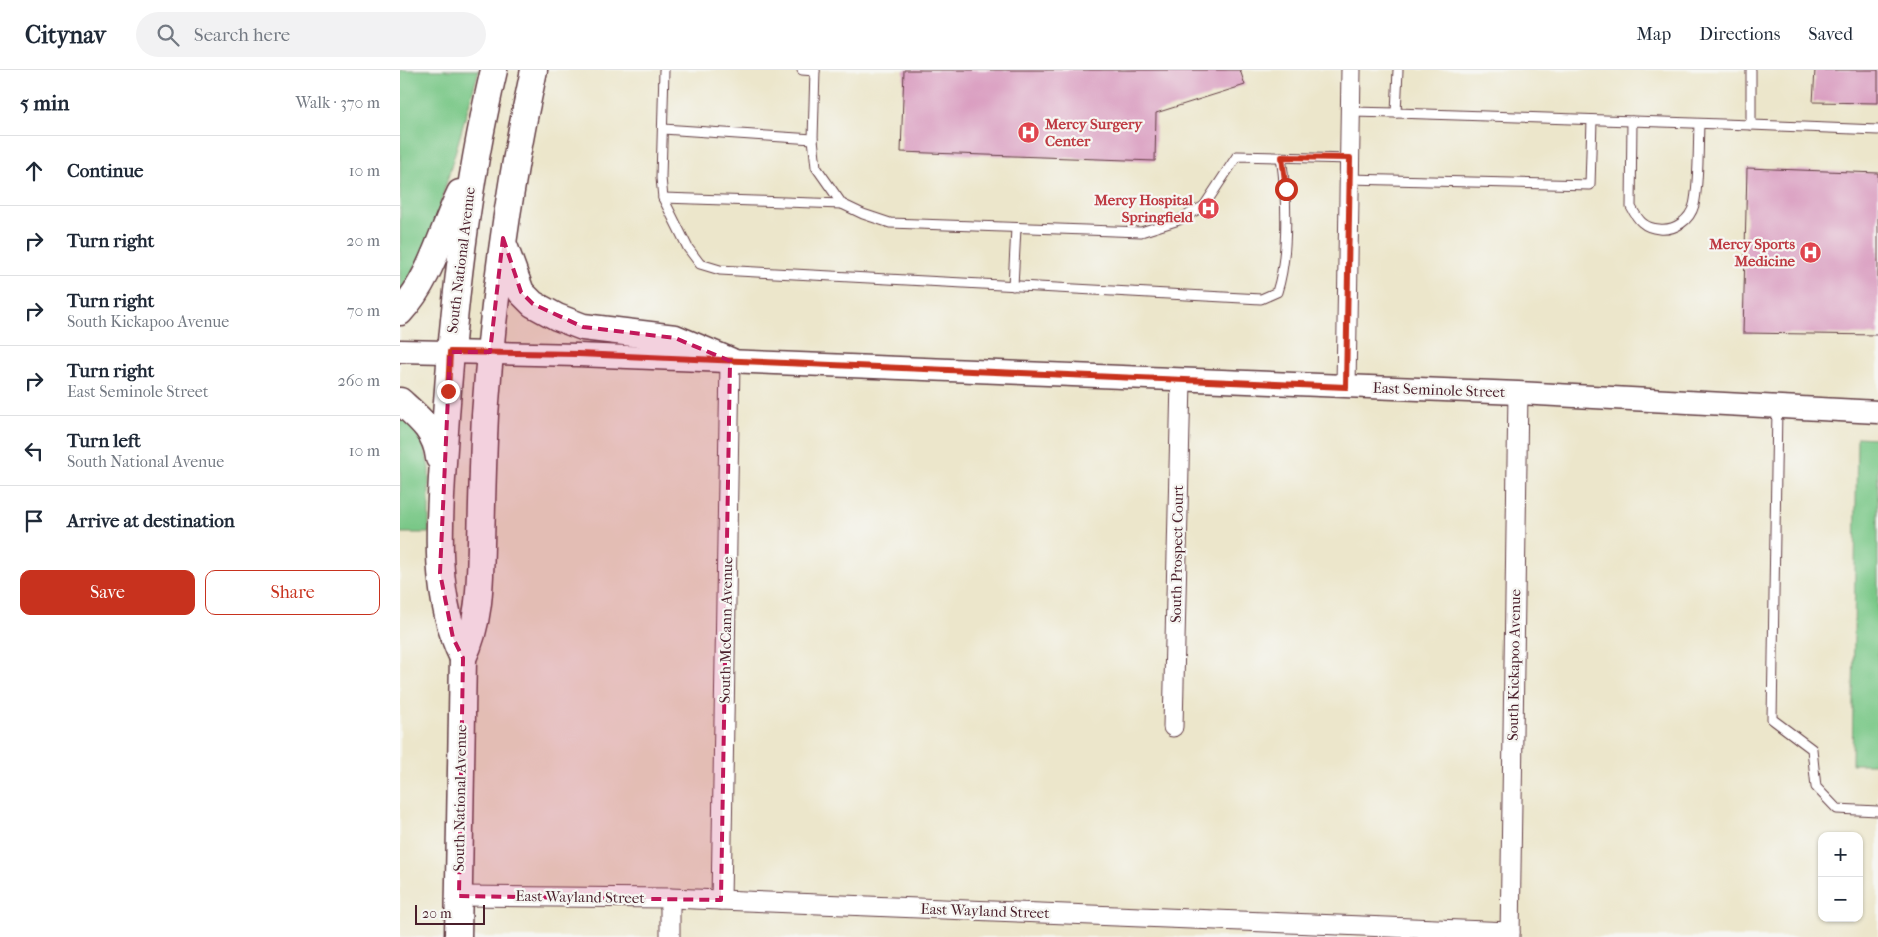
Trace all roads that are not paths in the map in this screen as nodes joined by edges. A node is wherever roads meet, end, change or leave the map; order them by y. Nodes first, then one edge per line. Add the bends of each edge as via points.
1 (494, 70) edge
2 (534, 70) edge
3 (664, 70) edge
4 (802, 70) edge
5 (815, 70) edge
6 (1351, 70) edge
7 (1398, 70) edge
8 (1751, 70) edge
9 (1351, 112) junction
10 (1396, 113) junction
11 (1592, 120) junction
12 (1632, 121) junction
13 (1699, 124) junction
14 (1751, 125) junction
15 (662, 129) junction
16 (1878, 130) edge
17 (812, 139) junction
18 (1282, 157) junction
19 (1350, 158) junction
20 (473, 166) junction
21 (1350, 179) junction
22 (664, 198) junction
23 (842, 204) junction
24 (1016, 228) junction
25 (503, 238) junction
26 (1013, 286) junction
27 (400, 312) edge
28 (400, 350) edge
29 (450, 352) junction
30 (490, 352) junction
31 (730, 361) junction
32 (1181, 380) junction
33 (1346, 387) junction
34 (1518, 393) junction
35 (400, 401) edge
36 (1777, 408) junction
37 (1878, 412) edge
38 (442, 481) junction
39 (463, 658) junction
40 (1173, 727) dead end
41 (1878, 811) edge
42 (459, 896) junction
43 (670, 898) junction
44 (721, 900) junction
45 (1510, 934) edge
46 (458, 937) edge
47 (670, 937) edge

1 - 20 main road, South National Avenue
2 - 25 main road, South National Avenue via 512,175
3 - 15 lane
4 - 5 lane
5 - 17 lane
6 - 9 street
7 - 10 lane
8 - 14 lane
9 - 10 lane
9 - 19 street
10 - 11 lane
11 - 12 lane
11 - 21 lane via 1590,185
12 - 13 lane
12 - 13 lane via 1631,207 1637,219 1647,227 1662,230 1677,226 1688,217 1694,205
13 - 14 lane
14 - 16 lane
15 - 17 lane
15 - 22 lane
17 - 23 lane via 816,167
18 - 19 lane
18 - 24 lane via 1237,156 1204,206 1179,220 1141,232
18 - 26 lane via 1286,189 1282,275 1276,292 1261,299
19 - 21 street
20 - 27 main road via 453,207 436,254
20 - 29 main road, South National Avenue
21 - 33 street
22 - 23 lane
22 - 26 lane via 688,248 700,264 720,270
23 - 24 lane via 890,223
24 - 26 lane
25 - 30 main road, South National Avenue
25 - 31 main road via 521,292 533,304 583,327 675,338
28 - 29 street, East Seminole Street
29 - 30 street, East Seminole Street
29 - 38 main road, South National Avenue
30 - 31 street, East Seminole Street
30 - 39 main road, South National Avenue via 479,598 472,641
31 - 32 street, East Seminole Street
31 - 44 street, South McCann Avenue
32 - 33 street, East Seminole Street
32 - 40 street, South Prospect Court
33 - 34 street, East Seminole Street
34 - 36 street, East Seminole Street
34 - 45 street, South Kickapoo Avenue
35 - 38 main road via 426,424 434,438
36 - 37 street, East Seminole Street
36 - 41 lane via 1772,719 1812,749 1816,786 1837,809
38 - 39 main road, South National Avenue via 440,573 453,638
39 - 42 main road, South National Avenue
42 - 43 street, East Wayland Street
42 - 46 main road, South National Avenue
43 - 44 street, East Wayland Street
43 - 47 street
44 - 45 street, East Wayland Street

